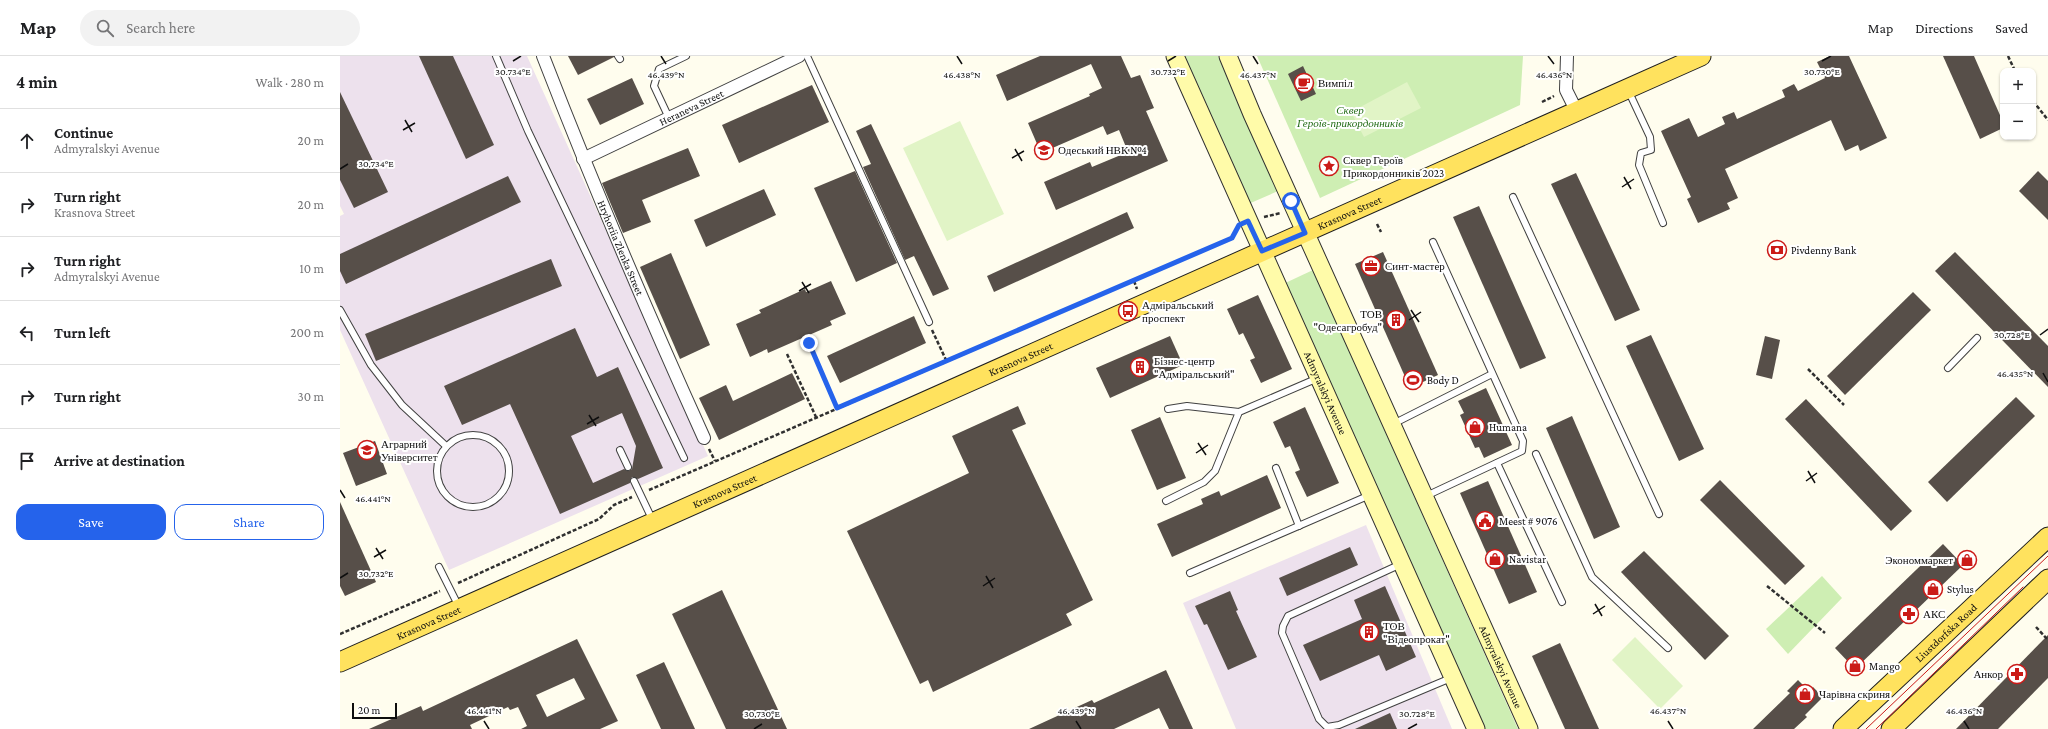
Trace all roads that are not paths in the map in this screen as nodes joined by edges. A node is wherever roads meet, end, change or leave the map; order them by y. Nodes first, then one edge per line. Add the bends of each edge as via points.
1 (496, 56) edge
2 (543, 56) edge
3 (686, 56) edge
4 (799, 56) edge
5 (807, 56) edge
6 (1175, 56) edge
7 (1228, 56) edge
8 (1567, 56) edge
9 (1701, 56) edge
10 (1628, 89) junction
11 (1577, 112) junction
12 (669, 118) junction
13 (583, 159) junction
14 (1512, 196) dead end
15 (1663, 223) dead end
16 (1305, 233) junction
17 (1432, 242) dead end
18 (1262, 251) junction
19 (340, 310) edge
20 (929, 322) road end
21 (1977, 338) dead end
22 (1948, 368) dead end
23 (1492, 374) junction
24 (1319, 378) junction
25 (1168, 409) dead end
26 (1239, 412) junction
27 (1392, 424) junction
28 (704, 438) dead end
29 (446, 446) junction
30 (620, 450) dead end
31 (1536, 454) dead end
32 (684, 458) dead end
33 (1497, 462) junction
34 (628, 468) dead end
35 (1276, 468) dead end
36 (634, 481) dead end
37 (1371, 495) junction
38 (1424, 497) junction
39 (1166, 501) dead end
40 (1659, 514) dead end
41 (653, 522) junction
42 (1300, 526) junction
43 (2048, 537) edge
44 (1402, 563) junction
45 (439, 567) dead end
46 (1190, 573) dead end
47 (2048, 579) edge
48 (1562, 602) dead end
49 (459, 608) junction
50 (1668, 648) dead end
51 (340, 662) edge
52 (1453, 677) junction
53 (1476, 729) edge
54 (1529, 729) edge
55 (1843, 729) edge
56 (1891, 729) edge

1 - 32 lane via 528,131
2 - 13 street, Hryhoriia Zlenka Street
3 - 12 lane via 658,69 654,86
4 - 12 street, Heraneva Street
5 - 20 lane
6 - 18 main road, Admyralskyi Avenue
7 - 16 main road, Admyralskyi Avenue
8 - 11 street via 1566,90
9 - 10 main road, Krasnova Street
10 - 11 main road, Krasnova Street
10 - 15 lane via 1650,137 1651,150 1641,153 1639,165
11 - 16 main road, Krasnova Street
12 - 13 street, Heraneva Street
13 - 28 street, Hryhoriia Zlenka Street
14 - 40 lane
16 - 18 main road, Krasnova Street
16 - 27 main road, Admyralskyi Avenue
17 - 23 lane
18 - 24 main road, Admyralskyi Avenue
18 - 41 main road, Krasnova Street
19 - 29 lane via 375,371 402,405
21 - 22 lane
23 - 27 lane
23 - 33 lane via 1523,441 1522,450
24 - 26 lane
24 - 37 main road, Admyralskyi Avenue
25 - 26 lane via 1186,406
26 - 39 lane via 1215,471 1204,482
27 - 38 main road, Admyralskyi Avenue
29 - 29 lane via 437,463 438,482 448,498 465,507 484,506 500,496 509,479 508,460 498,444 481,435 462,436
30 - 34 lane
31 - 50 lane via 1592,577
33 - 38 lane
33 - 48 lane
35 - 42 lane
36 - 41 lane
37 - 42 lane
37 - 44 main road, Admyralskyi Avenue
38 - 54 main road, Admyralskyi Avenue
41 - 49 main road, Krasnova Street
42 - 46 lane
43 - 55 main road, Liustdorfska Road
44 - 52 main road, Admyralskyi Avenue
44 - 52 lane via 1288,616 1282,633 1320,719 1327,726 1339,725
45 - 49 lane
47 - 56 main road
49 - 51 main road, Krasnova Street
52 - 53 main road, Admyralskyi Avenue

